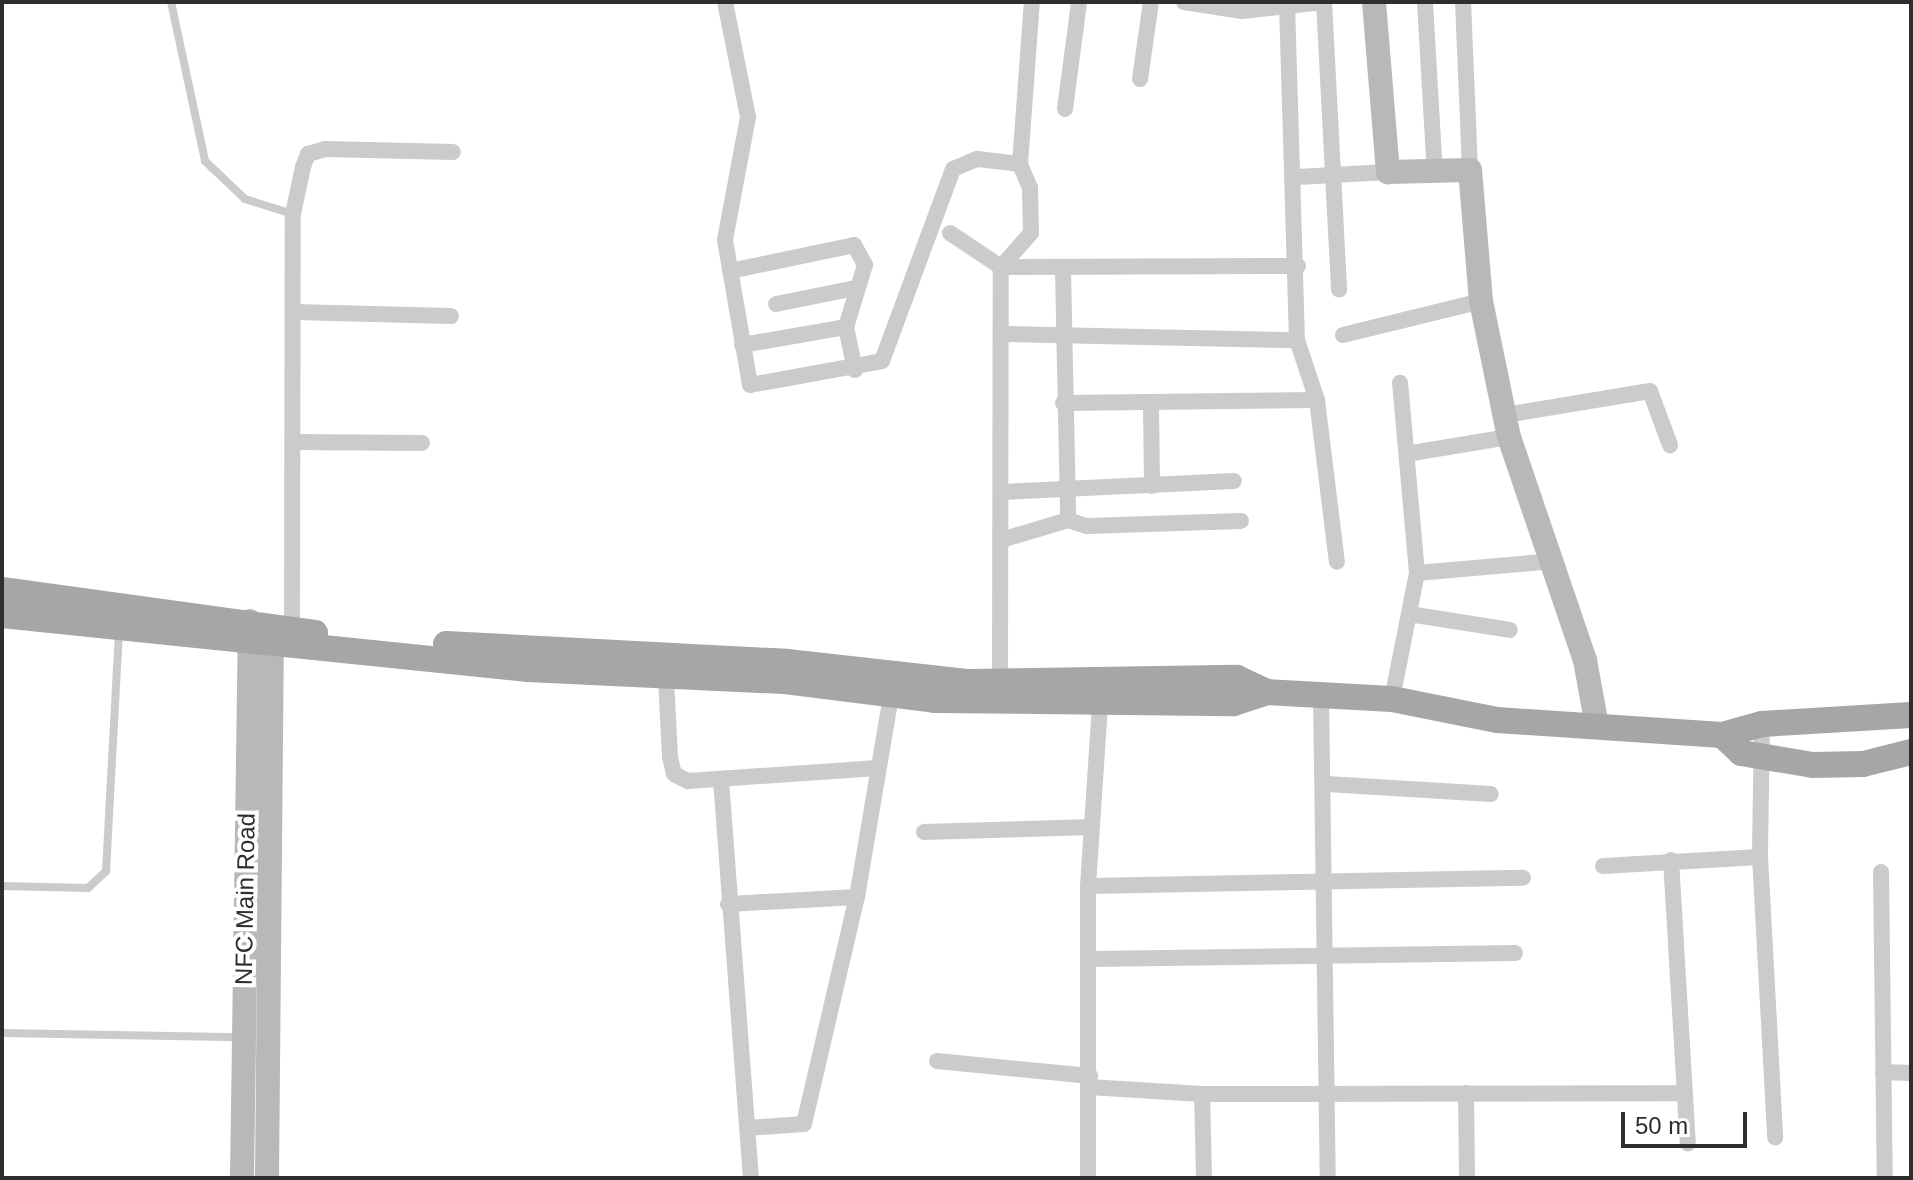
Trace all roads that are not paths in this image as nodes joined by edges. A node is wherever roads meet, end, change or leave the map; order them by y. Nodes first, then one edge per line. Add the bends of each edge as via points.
1 (171, 2) edge
2 (725, 2) edge
3 (1032, 2) edge
4 (1079, 2) edge
5 (1151, 2) edge
6 (1184, 2) edge
7 (1323, 2) edge
8 (1374, 2) edge
9 (1425, 2) edge
10 (1463, 2) edge
11 (1287, 4) junction
12 (1140, 79) dead end
13 (1065, 109) dead end
14 (453, 152) dead end
15 (1020, 164) junction
16 (1470, 170) junction
17 (1388, 172) junction
18 (1435, 173) junction
19 (1337, 175) junction
20 (1297, 177) junction
21 (293, 214) junction
22 (950, 233) dead end
23 (1298, 266) junction
24 (1001, 267) junction
25 (730, 271) junction
26 (1063, 271) junction
27 (855, 288) junction
28 (1339, 290) dead end
29 (1481, 301) junction
30 (776, 304) dead end
31 (294, 312) junction
32 (451, 316) dead end
33 (846, 327) junction
34 (1001, 334) junction
35 (1343, 335) dead end
36 (1062, 338) junction
37 (1297, 340) junction
38 (742, 345) junction
39 (855, 370) junction
40 (1400, 383) dead end
41 (1317, 400) junction
42 (1063, 403) junction
43 (1151, 404) junction
44 (1507, 426) junction
45 (294, 442) junction
46 (422, 443) dead end
47 (1670, 445) dead end
48 (1412, 453) junction
49 (1234, 481) dead end
50 (1152, 486) junction
51 (1065, 487) junction
52 (1001, 492) junction
53 (1068, 520) junction
54 (1241, 521) dead end
55 (1001, 540) junction
56 (1554, 561) junction
57 (1337, 562) dead end
58 (1417, 573) junction
59 (2, 590) edge
60 (1409, 614) junction
61 (2, 615) edge
62 (119, 629) junction
63 (1510, 630) dead end
64 (267, 631) junction
65 (666, 678) junction
66 (1000, 683) junction
67 (1267, 692) junction
68 (891, 695) junction
69 (1321, 695) junction
70 (1392, 699) junction
71 (1100, 705) junction
72 (1911, 715) edge
73 (1762, 724) junction
74 (1597, 726) junction
75 (1722, 735) junction
76 (1911, 752) edge
77 (1759, 757) junction
78 (878, 768) junction
79 (721, 780) junction
80 (1327, 784) junction
81 (1491, 794) dead end
82 (1091, 827) junction
83 (924, 832) dead end
84 (1760, 857) junction
85 (1671, 860) junction
86 (1603, 866) dead end
87 (1881, 872) dead end
88 (1523, 878) dead end
89 (1328, 879) junction
90 (2, 886) edge
91 (1088, 886) junction
92 (857, 897) junction
93 (728, 904) junction
94 (1515, 953) dead end
95 (1327, 958) junction
96 (1092, 959) junction
97 (2, 1033) edge
98 (244, 1037) junction
99 (937, 1061) dead end
100 (1883, 1072) junction
101 (1911, 1073) edge
102 (1089, 1081) junction
103 (1466, 1093) junction
104 (1684, 1093) junction
105 (1202, 1094) junction
106 (1327, 1095) junction
107 (748, 1128) junction
108 (1775, 1138) dead end
109 (1688, 1143) dead end
110 (242, 1178) edge
111 (267, 1178) edge
112 (751, 1178) edge
113 (1088, 1178) edge
114 (1204, 1178) edge
115 (1328, 1178) edge
116 (1467, 1178) edge
117 (1885, 1178) edge

1 - 21 lane via 205,161 245,199
2 - 25 street via 748,117 726,229
3 - 15 street
4 - 13 street
5 - 12 street
6 - 11 street via 1242,11
7 - 11 street
7 - 19 street
8 - 17 main road
9 - 18 street
10 - 16 street
11 - 20 street
14 - 21 street via 308,154
15 - 24 street via 1030,188 1031,233
15 - 39 street via 977,159 953,169 892,346 882,361
16 - 18 main road
16 - 29 main road
17 - 18 main road
17 - 19 street
19 - 20 street
19 - 28 street
20 - 23 street
21 - 31 street
22 - 24 street
23 - 26 street
23 - 37 street
24 - 26 street
24 - 34 street
25 - 27 street via 854,245 865,265
25 - 38 street
26 - 36 street
27 - 30 street
27 - 33 street
29 - 35 street
29 - 44 main road
31 - 32 street
31 - 45 street
33 - 38 street
33 - 39 street
34 - 36 street
34 - 52 street
36 - 37 street
36 - 42 street
37 - 41 street
38 - 39 street via 750,385
40 - 48 street
41 - 43 street
41 - 57 street
42 - 43 street
42 - 51 street
43 - 50 street
44 - 47 street via 1650,391
44 - 48 street
44 - 56 main road
45 - 46 street
45 - 64 street
48 - 58 street
49 - 50 street
50 - 51 street
51 - 52 street
51 - 53 street
52 - 55 street
53 - 54 street via 1087,526
53 - 55 street
55 - 66 street
56 - 58 street
56 - 74 main road
58 - 60 street
59 - 64 main road
60 - 63 street
60 - 70 street
61 - 62 main road
62 - 64 main road
62 - 90 lane via 106,871 88,888
64 - 65 main road
64 - 66 main road
64 - 98 main road, NFC Main Road
64 - 111 main road, NFC Main Road
65 - 68 main road via 785,681
65 - 79 street via 674,774
66 - 67 main road via 1237,678
67 - 69 main road
67 - 71 main road via 1234,703
68 - 71 main road
68 - 78 street
69 - 70 main road
69 - 80 street
70 - 74 main road via 1497,720
71 - 82 street
72 - 73 main road
73 - 75 main road
73 - 77 street
74 - 75 main road
75 - 77 main road via 1741,753
76 - 77 main road via 1863,764
77 - 84 street
78 - 79 street
78 - 92 street
79 - 93 street
80 - 81 street
80 - 89 street
82 - 83 street
82 - 91 street
84 - 85 street
84 - 108 street
85 - 86 street
85 - 104 street
87 - 100 street
88 - 89 street
89 - 91 street
89 - 95 street
91 - 96 street
92 - 93 street
92 - 107 street via 804,1124
93 - 107 street
94 - 95 street
95 - 96 street
95 - 106 street
96 - 102 street
97 - 98 lane
98 - 110 main road, NFC Main Road
99 - 102 street
100 - 101 street
100 - 117 street
102 - 105 street
102 - 113 street
103 - 104 street
103 - 106 street
103 - 116 street
104 - 109 street
105 - 106 street
105 - 114 street
106 - 115 street
107 - 112 street

